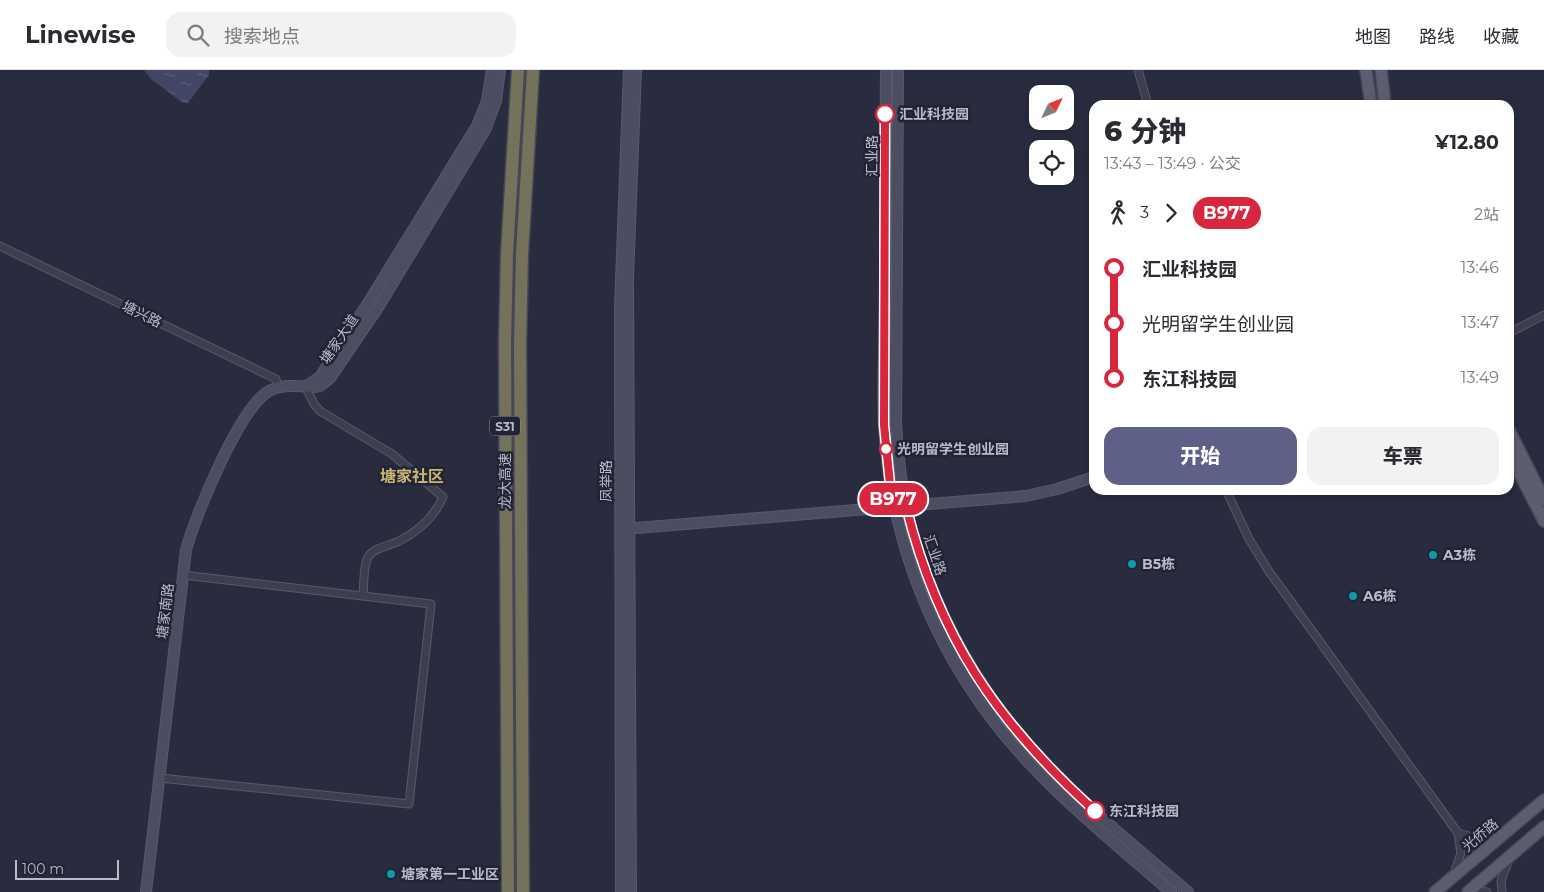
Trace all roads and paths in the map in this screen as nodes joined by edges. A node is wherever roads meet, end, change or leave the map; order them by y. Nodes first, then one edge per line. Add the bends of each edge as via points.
1 (492, 70) edge
2 (500, 70) edge
3 (518, 70) edge
4 (533, 70) edge
5 (629, 70) edge
6 (636, 70) edge
7 (886, 70) edge
8 (898, 70) edge
9 (1138, 70) edge
10 (1366, 70) edge
11 (1381, 70) edge
12 (1147, 100) edge
13 (1370, 100) edge
14 (1384, 100) edge
15 (0, 246) edge
16 (1544, 315) edge
17 (1514, 330) edge
18 (305, 386) junction
19 (278, 388) junction
20 (1514, 440) edge
21 (1514, 463) edge
22 (1089, 479) edge
23 (1228, 495) edge
24 (1544, 500) edge
25 (894, 506) junction
26 (906, 506) junction
27 (1544, 521) edge
28 (624, 530) junction
29 (183, 575) junction
30 (363, 596) junction
31 (160, 778) junction
32 (1544, 800) edge
33 (1544, 827) edge
34 (1458, 833) junction
35 (1500, 838) junction
36 (508, 853) junction
37 (1509, 857) junction
38 (1453, 877) junction
39 (1469, 891) edge
40 (146, 892) edge
41 (501, 892) edge
42 (508, 892) edge
43 (523, 892) edge
44 (621, 892) edge
45 (631, 892) edge
46 (1170, 892) edge
47 (1188, 892) edge
48 (1435, 892) edge
49 (1487, 892) edge
50 (1502, 892) edge

1 - 18 street, 塘家大道 via 483,113 464,148 320,377
2 - 18 street, 塘家大道 via 496,101 485,130 384,297 330,378 320,386
3 - 36 highway, 龙大高速 / S31 via 505,343
4 - 43 highway, 龙大高速 / S31 via 520,344
5 - 28 street, 凤举路 via 620,280
6 - 28 street, 凤举路 via 628,278
7 - 25 street, 汇业路 via 884,425
8 - 26 street, 汇业路 via 896,424
9 - 12 street
10 - 13 main road
11 - 14 main road
15 - 19 street, 塘兴路 via 276,379
16 - 17 street
18 - 19 street, 塘家南路
18 - 30 street via 320,411 392,454 443,498 428,522 400,541 373,551 368,558
19 - 29 street, 塘家南路 via 268,391 250,409 227,450 192,528
20 - 24 main road
21 - 27 main road
22 - 26 street via 1026,496
23 - 34 street via 1249,540 1268,570
25 - 26 street
25 - 28 street
25 - 46 street, 汇业路 via 903,544 933,623 984,708 1056,792
26 - 47 street, 汇业路 via 914,541 944,618 993,701 1036,755 1064,783
28 - 44 street, 凤举路
28 - 45 street, 凤举路
29 - 30 street
29 - 31 street, 塘家南路
30 - 31 street via 431,604 409,804
31 - 40 street, 塘家南路
32 - 35 main road, 光侨路
33 - 37 main road
34 - 35 street via 1484,840
34 - 38 street via 1461,854
35 - 38 main road, 光侨路
36 - 41 highway
36 - 42 highway, 龙大高速 / S31
37 - 39 main road
37 - 50 street via 1501,881
38 - 48 main road, 光侨路
39 - 49 street

